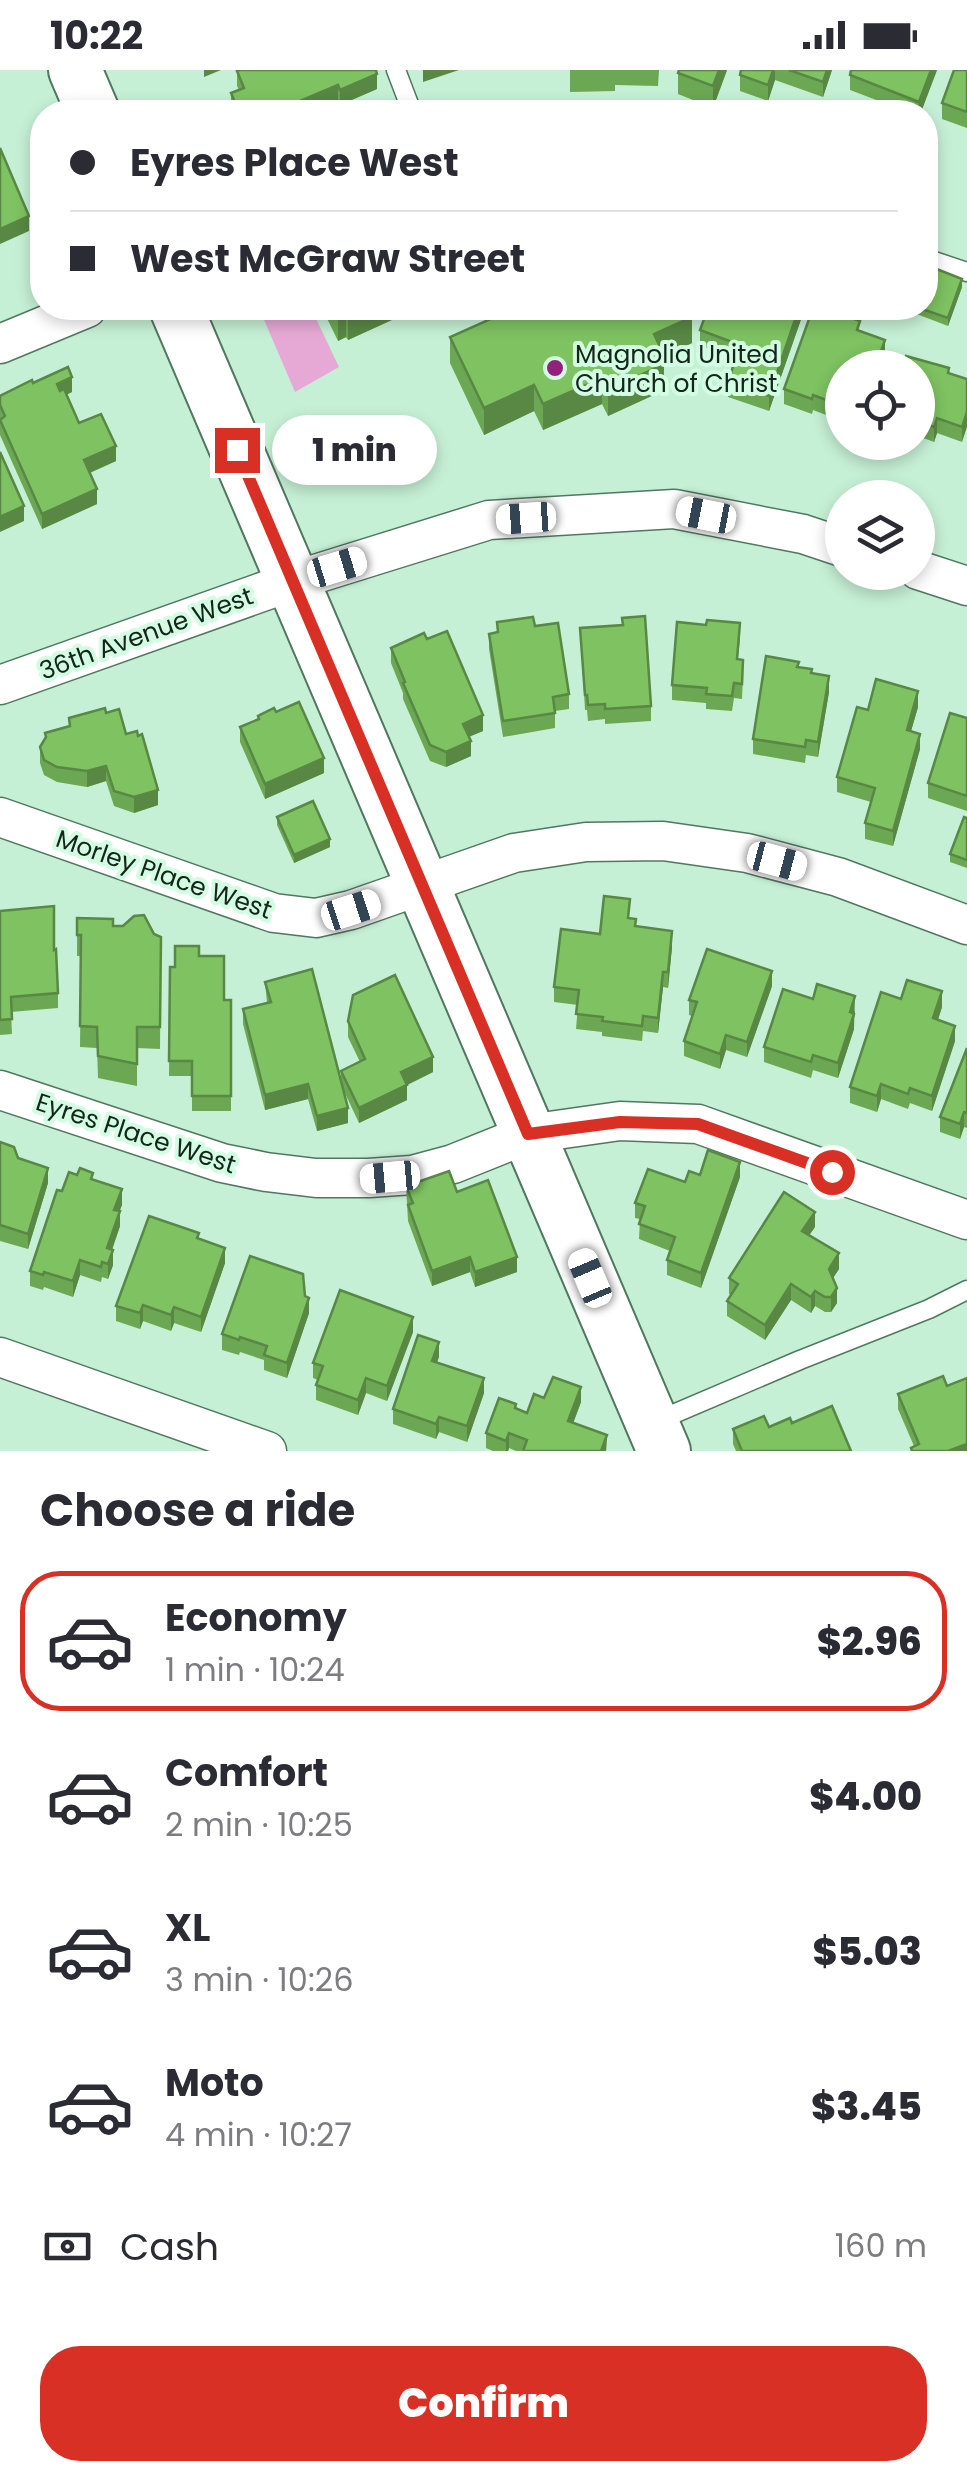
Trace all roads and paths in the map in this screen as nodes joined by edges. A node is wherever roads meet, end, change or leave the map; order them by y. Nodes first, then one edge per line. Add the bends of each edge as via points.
1 (75, 70) edge
2 (396, 70) edge
3 (88, 100) edge
4 (407, 100) edge
5 (938, 262) edge
6 (967, 272) edge
7 (59, 320) edge
8 (181, 320) edge
9 (0, 344) edge
10 (825, 541) edge
11 (935, 576) edge
12 (293, 581) junction
13 (967, 586) edge
14 (0, 685) edge
15 (0, 817) edge
16 (424, 886) junction
17 (967, 925) edge
18 (0, 1090) edge
19 (528, 1134) junction
20 (967, 1220) edge
21 (967, 1290) edge
22 (0, 1357) edge
23 (658, 1437) edge
24 (267, 1451) edge

1 - 3 street
2 - 4 lane
5 - 6 lane
7 - 9 street
8 - 12 street
10 - 12 street, 36th Avenue West via 674,509 508,518
11 - 13 street
12 - 14 street, 36th Avenue West
12 - 16 street
15 - 16 street, Morley Place West via 274,913 316,918
16 - 17 street, Morley Place West via 514,854 586,842 662,841 747,853 838,877
16 - 19 street
18 - 19 street, Eyres Place West via 222,1164 316,1178 412,1175
19 - 20 street, Eyres Place West via 620,1122 698,1124
19 - 23 street
21 - 23 lane via 800,1360
22 - 24 street

